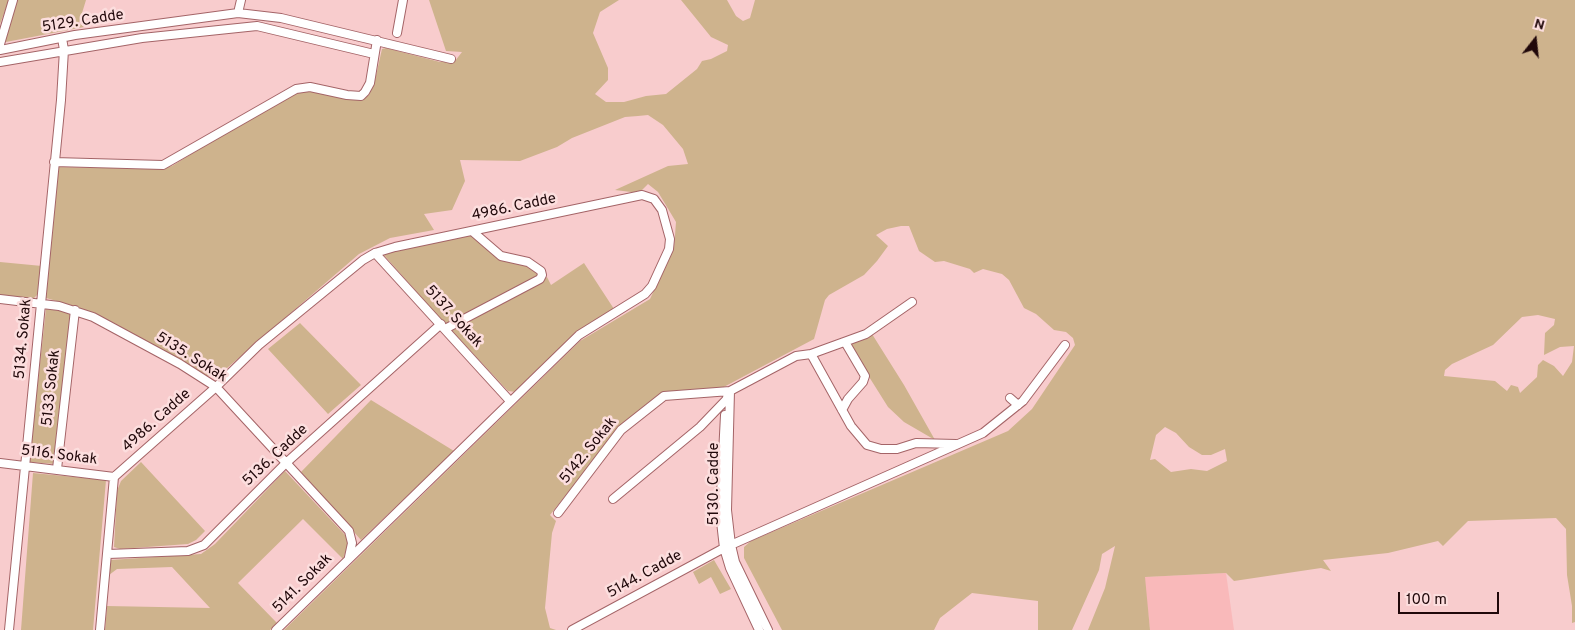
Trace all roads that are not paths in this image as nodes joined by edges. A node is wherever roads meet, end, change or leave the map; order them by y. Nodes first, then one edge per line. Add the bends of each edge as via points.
1 (13, 0) edge
2 (241, 0) edge
3 (403, 0) edge
4 (238, 13) junction
5 (397, 33) dead end
6 (62, 38) junction
7 (377, 40) junction
8 (0, 44) edge
9 (0, 50) edge
10 (64, 50) junction
11 (374, 54) junction
12 (451, 59) dead end
13 (0, 62) edge
14 (54, 162) junction
15 (472, 231) junction
16 (375, 253) junction
17 (0, 299) edge
18 (912, 302) dead end
19 (42, 304) junction
20 (75, 310) junction
21 (443, 327) junction
22 (844, 342) junction
23 (1065, 345) dead end
24 (811, 354) junction
25 (216, 387) junction
26 (730, 391) junction
27 (1010, 398) dead end
28 (726, 400) junction
29 (510, 401) junction
30 (1018, 406) junction
31 (842, 410) junction
32 (962, 444) junction
33 (0, 463) edge
34 (286, 463) junction
35 (26, 466) junction
36 (57, 469) junction
37 (114, 477) junction
38 (613, 499) dead end
39 (558, 513) dead end
40 (727, 546) junction
41 (108, 554) junction
42 (349, 557) junction
43 (10, 630) edge
44 (100, 630) edge
45 (276, 630) edge
46 (572, 630) edge
47 (759, 630) edge
48 (768, 630) edge

1 - 8 street
2 - 4 street
3 - 5 street
4 - 6 street, 5129. Cadde
4 - 7 street, 5129. Cadde via 280,18
6 - 9 street, 5129. Cadde
6 - 10 street, 5134. Sokak
7 - 11 street
7 - 12 street, 5129. Cadde
10 - 11 street, 5129. Cadde via 257,26
10 - 13 street, 5129. Cadde
10 - 14 street, 5134. Sokak
11 - 14 street via 370,82 361,96 310,87 296,89 163,165
14 - 19 street, 5134. Sokak
15 - 16 street, 4986. Cadde
15 - 21 street, 5136. Cadde via 501,256 528,262 542,275 540,279
15 - 29 street, 4986. Cadde via 642,195 654,199 662,210 670,239 669,248 646,294 579,335
16 - 21 street, 5137. Sokak
16 - 25 street, 4986. Cadde via 277,330
17 - 19 street, 5135. Sokak
18 - 22 street via 866,334
19 - 20 street, 5135. Sokak
19 - 35 street, 5134. Sokak
20 - 25 street, 5135. Sokak via 109,325
20 - 36 street, 5133 Sokak
21 - 29 street, 5137. Sokak
21 - 34 street, 5136. Cadde
22 - 24 street
22 - 31 street via 864,376
23 - 30 street, 5144. Cadde
24 - 26 street via 796,356
24 - 31 street
25 - 34 street, 5135. Sokak
25 - 37 street, 4986. Cadde
26 - 28 street
26 - 39 street, 5142. Sokak via 664,396 621,430
26 - 40 street, 5130. Cadde
27 - 30 street
28 - 38 street via 700,427
28 - 40 street, 5130. Cadde via 720,513
29 - 42 street, 4986. Cadde
30 - 32 street, 5144. Cadde via 996,424
31 - 32 street via 859,437 867,445 881,449 897,449 916,443
32 - 40 street, 5144. Cadde
33 - 35 street, 5116. Sokak
34 - 41 street, 5136. Cadde via 197,549
34 - 42 street, 5135. Sokak via 349,531 352,543
35 - 36 street, 5116. Sokak
35 - 43 street, 5134. Sokak
36 - 37 street, 5116. Sokak
37 - 41 street
40 - 46 street, 5144. Cadde
40 - 47 street, 5130. Cadde via 730,568
40 - 48 street, 5130. Cadde
41 - 44 street
42 - 45 street, 5141. Sokak

